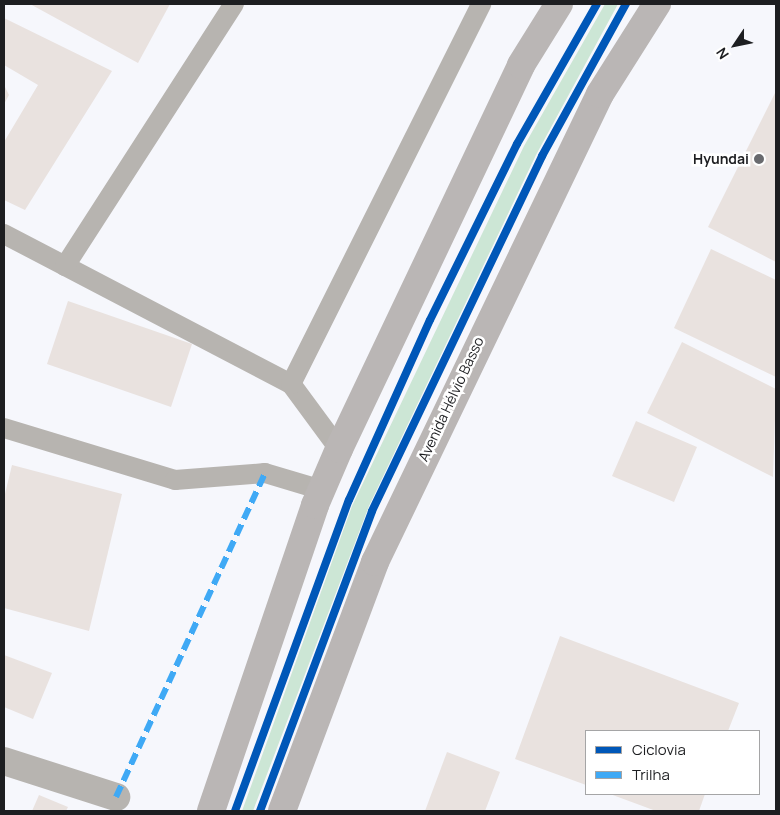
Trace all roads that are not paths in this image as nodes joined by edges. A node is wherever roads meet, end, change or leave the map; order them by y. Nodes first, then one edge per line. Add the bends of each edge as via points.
1 (234, 4) edge
2 (481, 4) edge
3 (559, 4) edge
4 (657, 4) edge
5 (4, 234) edge
6 (65, 266) junction
7 (291, 384) junction
8 (4, 428) edge
9 (339, 449) junction
10 (322, 490) junction
11 (4, 761) edge
12 (116, 798) dead end
13 (211, 811) edge
14 (282, 811) edge

1 - 6 lane
2 - 7 lane
3 - 9 main road via 521,65
4 - 14 main road, Avenida Hélvio Basso via 600,94 375,562
5 - 6 lane
6 - 7 lane
7 - 9 lane
8 - 10 lane via 175,480 265,473
9 - 10 main road
10 - 13 main road
11 - 12 street

